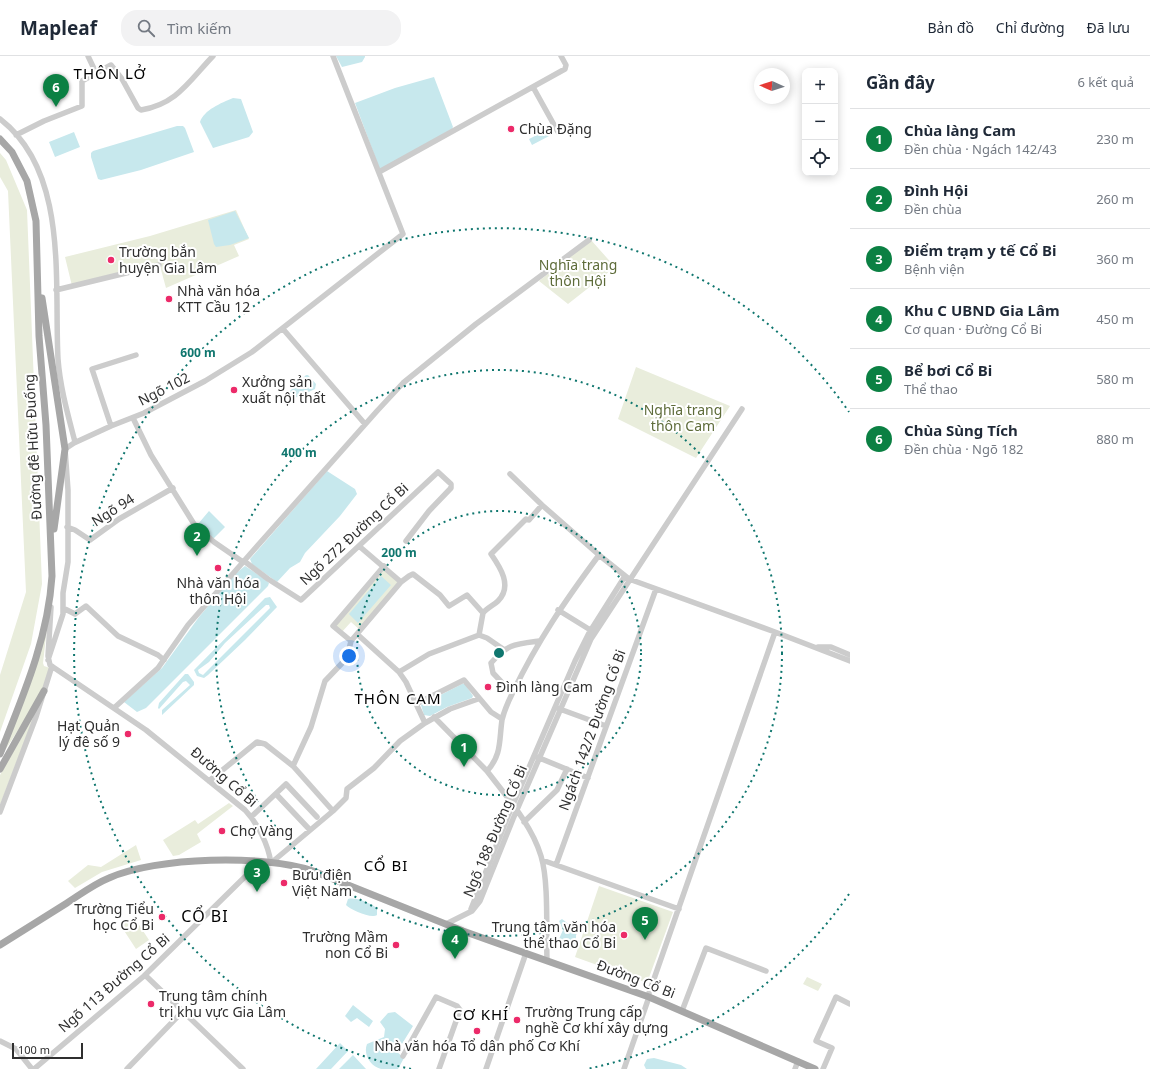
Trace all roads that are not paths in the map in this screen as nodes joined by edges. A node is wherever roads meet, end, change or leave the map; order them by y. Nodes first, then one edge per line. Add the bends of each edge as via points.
1 (88, 56) edge
2 (213, 56) edge
3 (333, 56) edge
4 (561, 56) edge
5 (96, 73) junction
6 (533, 87) junction
7 (0, 119) edge
8 (558, 132) dead end
9 (16, 135) junction
10 (0, 139) edge
11 (379, 172) junction
12 (589, 240) dead end
13 (159, 265) dead end
14 (38, 277) junction
15 (56, 290) junction
16 (285, 327) junction
17 (136, 355) dead end
18 (742, 409) dead end
19 (133, 418) junction
20 (365, 424) junction
21 (111, 426) junction
22 (75, 442) junction
23 (65, 449) junction
24 (510, 474) dead end
25 (173, 488) junction
26 (542, 505) junction
27 (67, 527) junction
28 (406, 541) dead end
29 (359, 546) junction
30 (51, 549) junction
31 (599, 555) junction
32 (243, 562) junction
33 (384, 566) junction
34 (627, 577) junction
35 (401, 582) junction
36 (656, 589) junction
37 (50, 600) junction
38 (63, 608) junction
39 (558, 610) junction
40 (483, 613) junction
41 (592, 631) junction
42 (775, 632) junction
43 (357, 634) junction
44 (479, 635) junction
45 (351, 641) junction
46 (539, 641) junction
47 (812, 646) junction
48 (503, 649) junction
49 (850, 655) edge
50 (48, 660) junction
51 (164, 660) junction
52 (850, 661) edge
53 (52, 666) junction
54 (399, 672) junction
55 (44, 692) junction
56 (512, 693) junction
57 (478, 699) junction
58 (416, 704) junction
59 (114, 708) junction
60 (558, 708) junction
61 (434, 717) junction
62 (502, 719) junction
63 (425, 723) junction
64 (606, 726) junction
65 (0, 754) edge
66 (537, 757) junction
67 (293, 766) junction
68 (0, 769) edge
69 (567, 769) junction
70 (487, 771) junction
71 (588, 778) junction
72 (209, 781) junction
73 (276, 794) junction
74 (515, 809) junction
75 (333, 811) junction
76 (0, 812) edge
77 (251, 817) junction
78 (317, 817) dead end
79 (524, 822) junction
80 (310, 830) junction
81 (542, 860) junction
82 (260, 862) junction
83 (271, 863) junction
84 (556, 865) junction
85 (678, 909) junction
86 (446, 924) junction
87 (0, 945) edge
88 (526, 953) junction
89 (547, 960) junction
90 (766, 971) dead end
91 (145, 975) junction
92 (649, 997) junction
93 (850, 1004) edge
94 (182, 1011) junction
95 (682, 1011) junction
96 (0, 1041) edge
97 (403, 1056) dead end
98 (798, 1061) junction
99 (33, 1069) edge
100 (127, 1069) edge
101 (243, 1069) edge
102 (439, 1069) edge
103 (486, 1069) edge
104 (624, 1069) edge
105 (795, 1069) edge
106 (816, 1069) edge
107 (823, 1069) edge

1 - 5 street
2 - 5 street via 170,101 141,110 111,65
3 - 11 street
4 - 6 street via 566,65 565,69
5 - 9 street via 82,81 82,106
6 - 8 street
6 - 11 street
7 - 9 street
9 - 15 street via 34,160 46,190 53,234
10 - 14 main road, Đường đê Hữu Đuống via 12,152 28,181 36,221
11 - 16 street, Ngõ 102 via 403,234
12 - 20 street via 443,350 403,383
13 - 15 street
14 - 23 main road
14 - 30 main road, Đường đê Hữu Đuống
15 - 22 street via 60,379
16 - 19 street, Ngõ 102 via 229,367
16 - 20 street
17 - 21 street via 92,370
18 - 34 street, Ngõ 188 Đường Cổ Bi
19 - 21 street, Ngõ 102
19 - 25 street via 151,455
20 - 32 street
21 - 22 street, Ngõ 102
22 - 23 street, Ngõ 102
23 - 27 street via 68,484
23 - 30 main road
24 - 26 street
25 - 27 street, Ngõ 94 via 124,516 90,540
25 - 32 street via 194,524
26 - 31 street
26 - 40 street via 491,554 503,572 505,582 499,600
27 - 38 street via 68,562
28 - 29 street, Ngõ 272 Đường Cổ Bi via 429,511 450,490 451,485 438,472
29 - 32 street, Ngõ 272 Đường Cổ Bi via 301,600
29 - 33 street
30 - 37 main road, Đường đê Hữu Đuống
31 - 34 street
31 - 39 street
32 - 51 street via 188,625
33 - 35 street
33 - 45 street via 333,626
34 - 36 street
34 - 41 street, Ngõ 188 Đường Cổ Bi
35 - 40 street via 413,574 440,595 449,606 468,595
35 - 43 street
36 - 42 street
36 - 64 street, Ngách 142/2 Đường Cổ Bi
37 - 50 street
37 - 65 main road, Đường đê Hữu Đuống via 30,677
38 - 50 street
38 - 51 street via 76,614 86,606 118,636
39 - 41 street
39 - 46 street
40 - 44 street
41 - 60 street, Ngõ 188 Đường Cổ Bi
42 - 47 street
42 - 85 street
43 - 45 street
43 - 54 street
44 - 48 street
44 - 54 street via 430,654
45 - 67 street via 347,658 322,686 311,727
46 - 48 street
46 - 56 street
47 - 49 street via 831,647
47 - 52 street
48 - 56 street via 491,666 493,672
50 - 53 street, Đường Cổ Bi
51 - 59 street
53 - 55 street
53 - 59 street, Đường Cổ Bi
54 - 58 street
55 - 68 main road
55 - 76 street
56 - 62 street
57 - 58 street via 464,680
57 - 61 street
57 - 62 street
58 - 63 street
59 - 72 street, Đường Cổ Bi via 146,730
60 - 64 street
60 - 66 street, Ngõ 188 Đường Cổ Bi
61 - 63 street
61 - 70 street
62 - 70 street via 500,750
63 - 75 street via 400,741 374,768 347,789 346,798
64 - 71 street, Ngách 142/2 Đường Cổ Bi
66 - 69 street
66 - 74 street, Ngõ 188 Đường Cổ Bi
67 - 72 street via 265,744 258,742
67 - 75 street
69 - 71 street
69 - 79 street via 556,790
70 - 74 street
71 - 84 street, Ngách 142/2 Đường Cổ Bi
72 - 77 street, Đường Cổ Bi
73 - 77 street
73 - 78 street via 286,784
73 - 80 street
74 - 79 street
74 - 86 street, Ngõ 188 Đường Cổ Bi via 480,901 475,909
75 - 80 street
77 - 83 street, Đường Cổ Bi via 265,842
79 - 81 street via 537,844
80 - 83 street
81 - 84 street
81 - 89 street
82 - 83 main road
82 - 87 main road via 175,863 123,873 98,883
82 - 91 street, Ngõ 113 Đường Cổ Bi
83 - 86 main road, Đường Cổ Bi via 313,871
84 - 85 street
85 - 92 street
86 - 88 main road, Đường Cổ Bi
88 - 89 main road, Đường Cổ Bi
88 - 103 street
89 - 92 main road, Đường Cổ Bi
90 - 95 street via 706,948
91 - 94 street
91 - 99 street, Ngõ 113 Đường Cổ Bi
92 - 95 main road, Đường Cổ Bi
92 - 104 street
93 - 107 street via 836,997 816,1041 832,1048
94 - 100 street
94 - 101 street
95 - 98 main road, Đường Cổ Bi
96 - 99 street via 16,1049
97 - 102 street via 436,997 458,1006 460,1010
98 - 105 street
98 - 106 main road, Đường Cổ Bi

